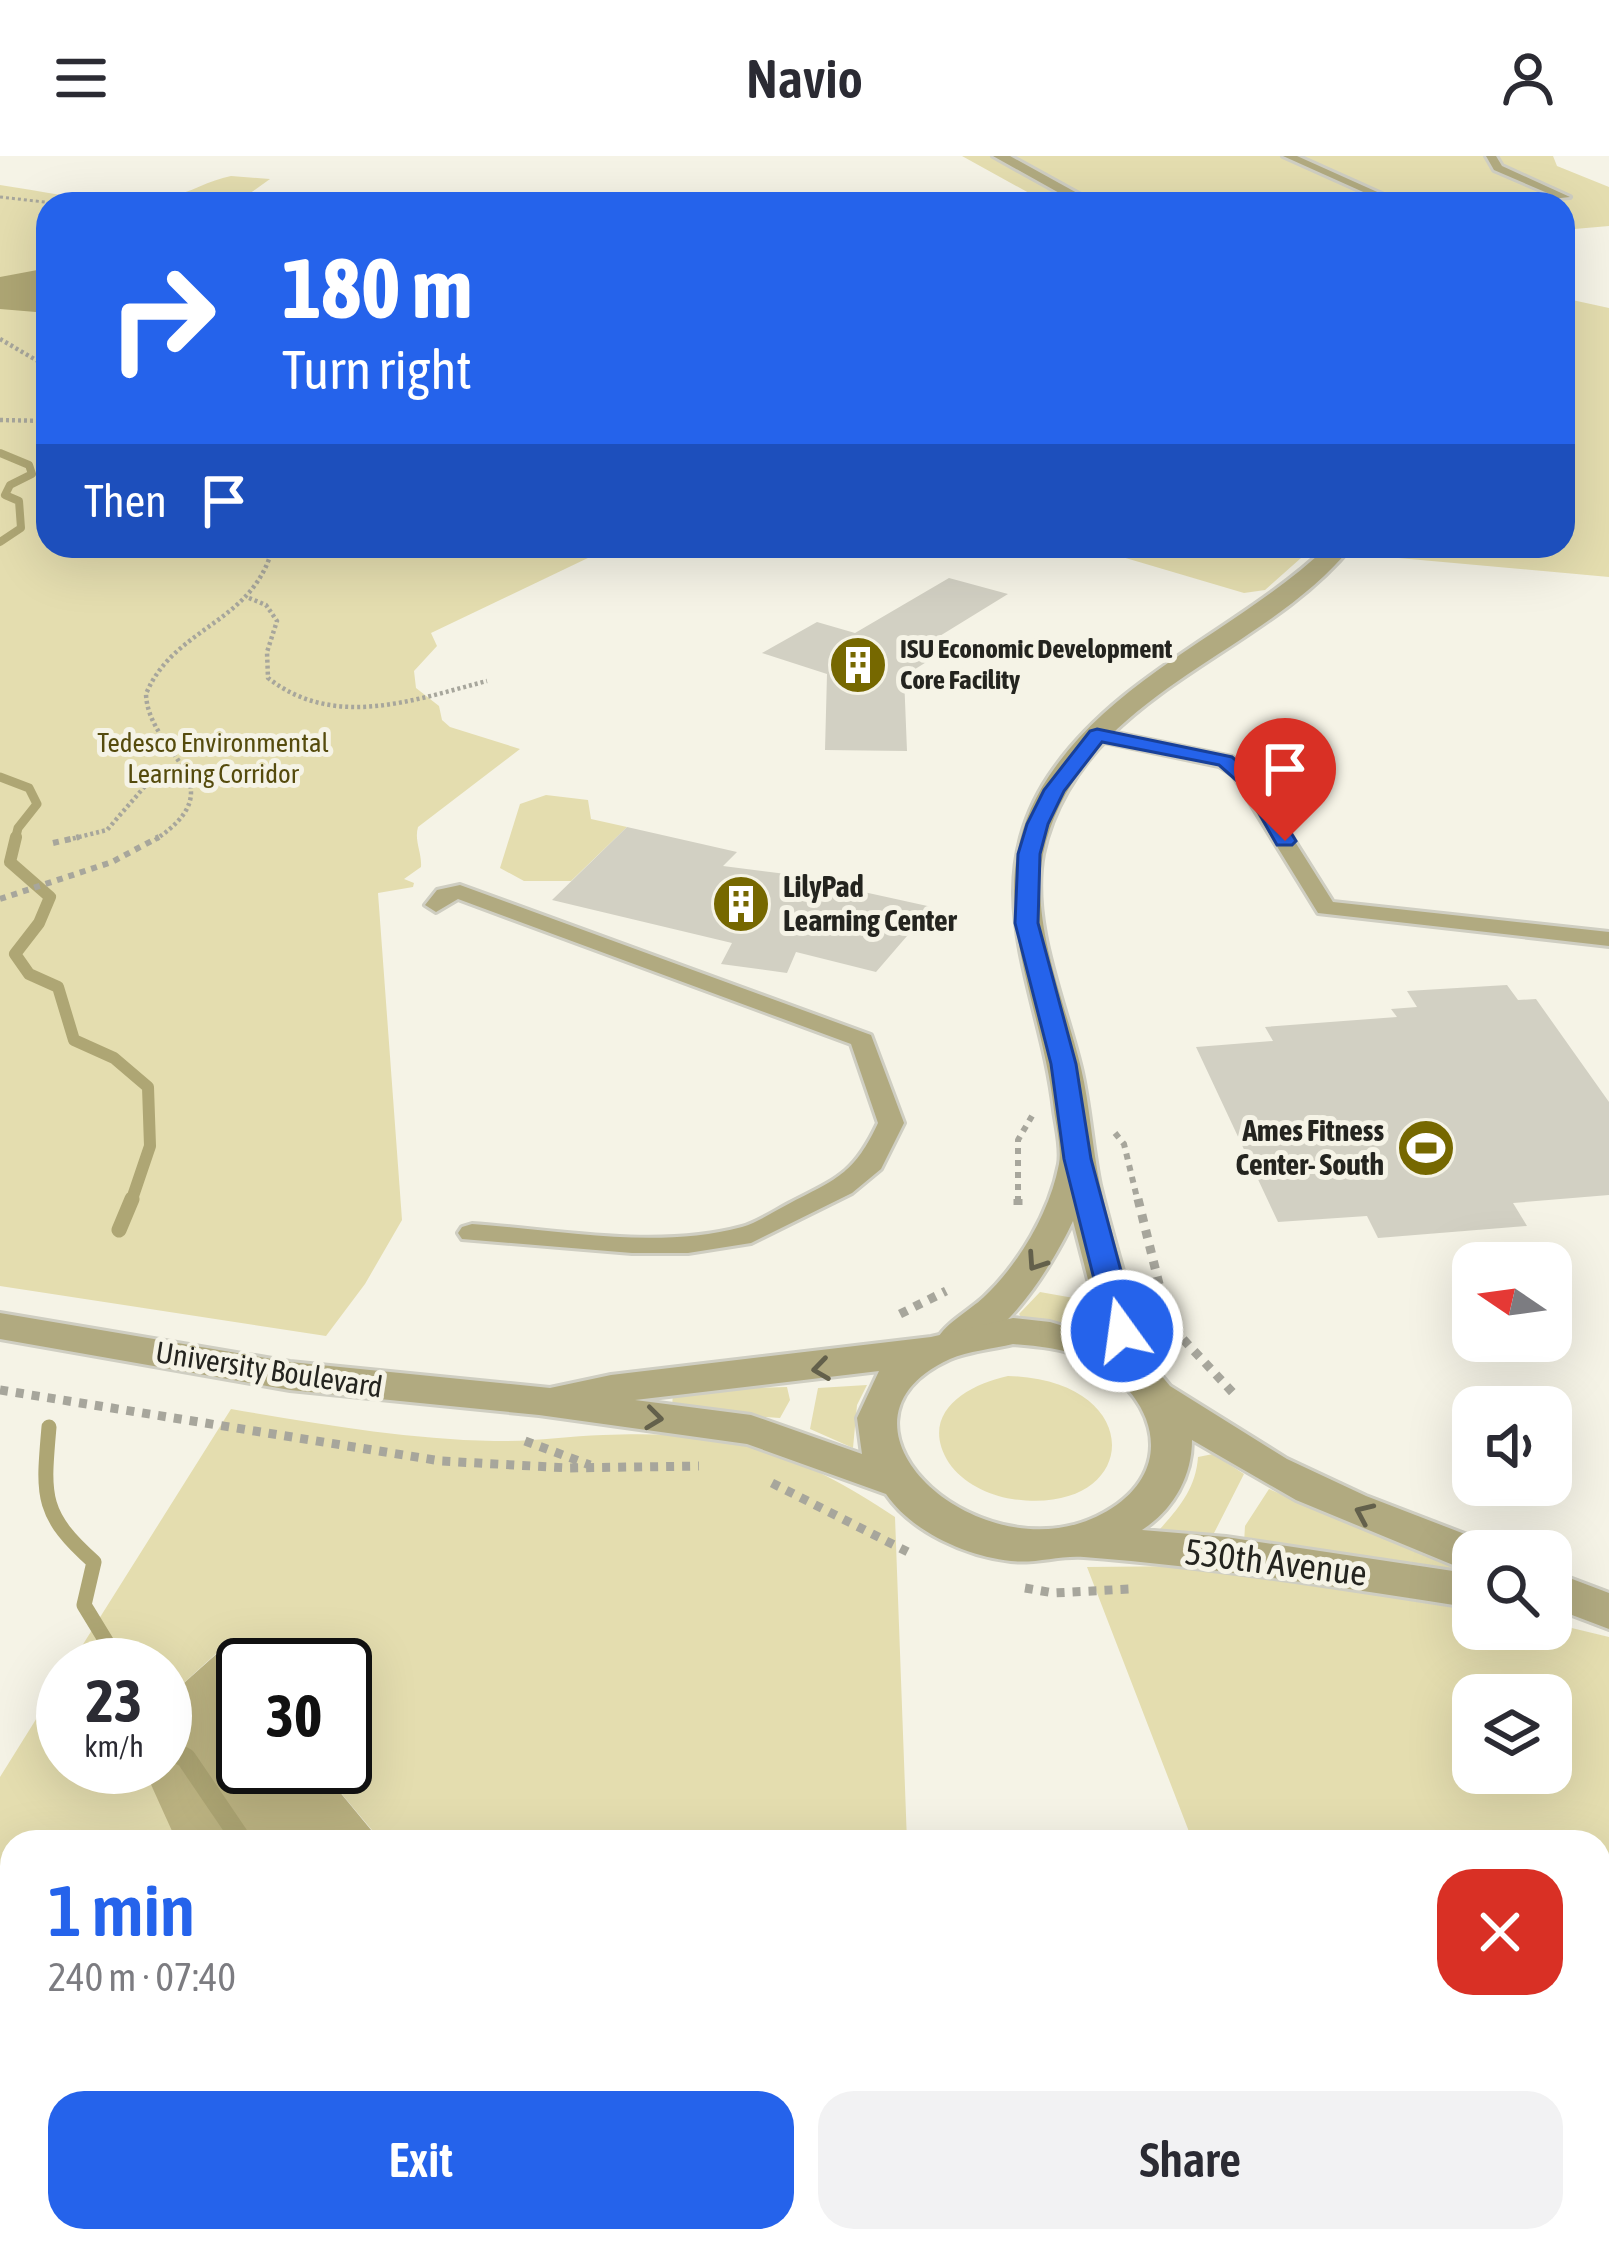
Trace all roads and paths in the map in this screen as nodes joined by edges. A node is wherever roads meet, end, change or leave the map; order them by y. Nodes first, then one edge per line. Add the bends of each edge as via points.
1 (1000, 156) edge
2 (1288, 156) edge
3 (1491, 156) edge
4 (1068, 192) edge
5 (1371, 192) edge
6 (1553, 192) edge
7 (0, 197) edge
8 (36, 201) edge
9 (0, 339) edge
10 (36, 360) edge
11 (0, 420) edge
12 (36, 421) edge
13 (271, 558) edge
14 (1328, 558) edge
15 (249, 598) junction
16 (487, 681) dead end
17 (1097, 735) junction
18 (187, 770) junction
19 (53, 843) dead end
20 (0, 899) edge
21 (436, 905) dead end
22 (1609, 939) edge
23 (1018, 1140) dead end
24 (1124, 1144) dead end
25 (1078, 1159) junction
26 (1013, 1221) dead end
27 (472, 1233) dead end
28 (949, 1289) dead end
29 (1161, 1292) junction
30 (1133, 1294) dead end
31 (891, 1318) dead end
32 (0, 1326) edge
33 (946, 1343) junction
34 (1144, 1382) junction
35 (0, 1390) edge
36 (539, 1400) junction
37 (1244, 1404) dead end
38 (599, 1468) dead end
39 (893, 1481) junction
40 (1077, 1541) junction
41 (1452, 1548) edge
42 (1452, 1588) edge
43 (1572, 1597) edge
44 (1572, 1608) edge
45 (1609, 1614) edge

1 - 4 street
2 - 5 lane
3 - 6 lane via 1498,168
7 - 8 path
9 - 10 path
11 - 12 path
13 - 15 path
14 - 17 street
15 - 16 path via 277,614 264,658 268,678 302,703 363,707
15 - 18 path via 172,656 147,690 148,714
17 - 22 lane via 1241,771 1326,908
17 - 25 street via 1043,809 1026,894 1032,956 1064,1064
18 - 19 path via 146,785 107,830
18 - 20 path via 192,795 167,830 122,858
21 - 27 lane via 460,892 862,1040 891,1123 872,1163 843,1187 751,1234 651,1244
23 - 26 path
24 - 29 path
25 -> 33 street via 1046,1248 987,1319
25 - 34 street
28 - 31 path
29 - 30 path
29 - 37 path via 1169,1324
32 - 36 street, University Boulevard via 310,1379
33 - 34 street via 1013,1331 1051,1334 1108,1354
33 -> 36 street, University Boulevard via 802,1371 680,1378
33 - 39 street via 902,1370 880,1402 876,1444
34 - 40 street via 1173,1431 1172,1467 1147,1507
41 -> 34 street, 530th Avenue via 1269,1468 1202,1430
35 - 38 path via 359,1450
36 -> 39 street, University Boulevard via 786,1438
39 - 40 street via 924,1512 977,1537
40 - 42 street, 530th Avenue
43 - 45 street
44 - 45 street

